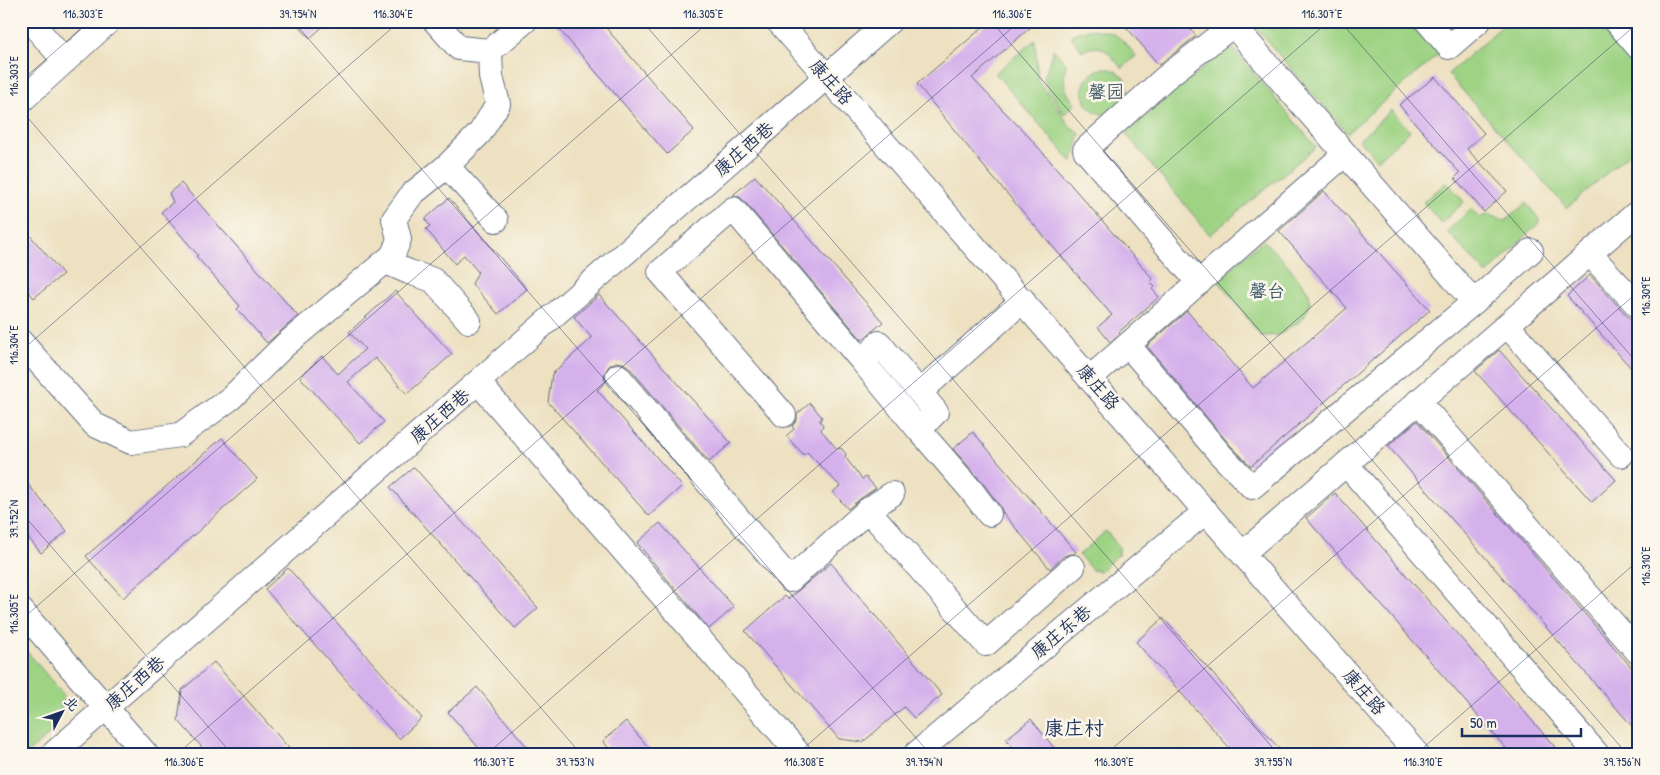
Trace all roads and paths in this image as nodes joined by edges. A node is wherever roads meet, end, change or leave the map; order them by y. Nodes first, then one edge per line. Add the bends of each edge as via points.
1 (30, 21) edge
2 (109, 21) edge
3 (435, 21) edge
4 (526, 21) edge
5 (778, 21) edge
6 (890, 21) edge
7 (1427, 21) edge
8 (1479, 21) edge
9 (1616, 21) edge
10 (1639, 48) edge
11 (490, 51) junction
12 (65, 61) junction
13 (826, 77) junction
14 (21, 101) edge
15 (1345, 154) junction
16 (447, 166) junction
17 (1639, 211) edge
18 (496, 220) dead end
19 (1531, 251) dead end
20 (1590, 254) junction
21 (386, 262) junction
22 (1199, 283) junction
23 (1023, 300) junction
24 (1474, 302) junction
25 (1639, 307) edge
26 (468, 321) dead end
27 (1507, 325) junction
28 (21, 342) edge
29 (1128, 345) junction
30 (863, 362) junction
31 (618, 376) dead end
32 (1090, 378) junction
33 (478, 382) junction
34 (920, 392) junction
35 (1418, 402) junction
36 (784, 415) dead end
37 (920, 430) junction
38 (1621, 455) dead end
39 (1346, 464) junction
40 (892, 494) dead end
41 (868, 510) junction
42 (1206, 511) junction
43 (989, 514) dead end
44 (1243, 553) junction
45 (1073, 568) dead end
46 (21, 610) edge
47 (1639, 653) edge
48 (106, 708) junction
49 (53, 754) edge
50 (146, 754) edge
51 (800, 754) edge
52 (916, 754) edge
53 (1417, 754) edge
54 (1597, 754) edge

1 - 12 street
2 - 12 street
3 - 11 street via 459,48
4 - 11 street
5 - 13 street, 康庄路
6 - 13 street, 康庄西巷
7 - 8 street via 1449,47
9 - 10 street
11 - 16 street via 491,78 498,104 480,132
12 - 14 street
13 - 23 street, 康庄路
13 - 33 street, 康庄西巷
15 - 22 street
15 - 22 street via 1232,25 1163,80 1084,150
15 - 24 street
16 - 18 street
16 - 21 street via 412,194 394,219 399,239 394,255
17 - 20 street
19 - 24 street
20 - 25 street
20 - 27 street
21 - 26 street via 433,280
21 - 28 street via 285,345 231,398 180,436 131,442 95,425
22 - 29 street
23 - 32 street, 康庄路
23 - 34 street
24 - 29 street via 1252,487
27 - 35 street
27 - 38 street
29 - 32 street
30 - 34 street via 879,343
30 - 36 street via 733,210 660,272
30 - 37 street
31 - 41 street via 790,580
32 - 42 street, 康庄路
33 - 48 street, 康庄西巷
33 - 51 street
34 - 37 street via 936,412
35 - 39 street
35 - 47 street
37 - 43 street
39 - 44 street
39 - 54 street
40 - 41 street
41 - 45 street via 986,644
42 - 44 street, 康庄路
42 - 52 street, 康庄东巷
44 - 53 street, 康庄路
46 - 48 street
48 - 49 street, 康庄西巷
48 - 50 street

